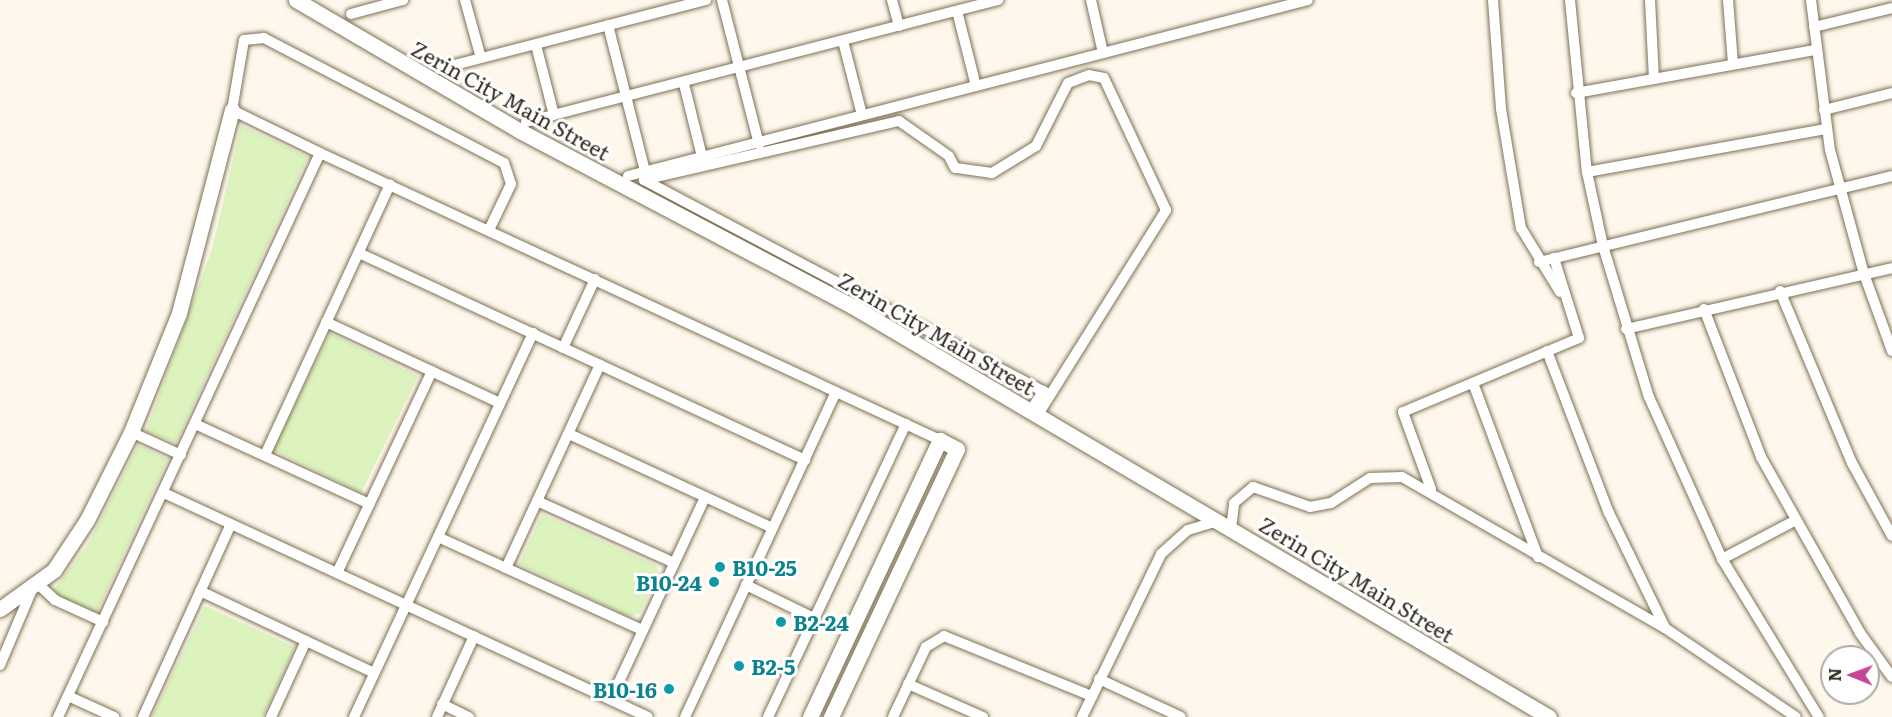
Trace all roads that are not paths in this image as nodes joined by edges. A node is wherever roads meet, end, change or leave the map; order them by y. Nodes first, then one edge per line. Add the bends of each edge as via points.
1 (296, 0) edge
2 (403, 0) edge
3 (465, 0) edge
4 (706, 0) edge
5 (722, 0) edge
6 (892, 0) edge
7 (999, 0) edge
8 (1091, 0) edge
9 (1308, 0) edge
10 (1493, 0) edge
11 (1570, 0) edge
12 (1650, 0) edge
13 (1728, 0) edge
14 (1811, 0) edge
15 (663, 5) edge
16 (1892, 8) edge
17 (957, 11) junction
18 (351, 14) dead end
19 (608, 25) junction
20 (899, 26) junction
21 (1814, 27) junction
22 (843, 41) junction
23 (536, 45) junction
24 (1816, 50) junction
25 (1103, 53) junction
26 (481, 58) junction
27 (1733, 64) junction
28 (439, 69) dead end
29 (739, 70) junction
30 (1654, 78) junction
31 (684, 84) junction
32 (976, 86) junction
33 (1576, 93) junction
34 (1892, 93) edge
35 (628, 98) junction
36 (232, 110) junction
37 (1824, 110) junction
38 (554, 115) junction
39 (862, 115) junction
40 (526, 122) dead end
41 (1827, 129) junction
42 (759, 144) junction
43 (320, 153) junction
44 (702, 157) junction
45 (645, 171) junction
46 (1587, 172) junction
47 (627, 176) dead end
48 (1892, 176) edge
49 (390, 184) junction
50 (1839, 188) junction
51 (489, 230) junction
52 (1603, 246) junction
53 (359, 253) junction
54 (1554, 258) junction
55 (1539, 262) junction
56 (1892, 268) edge
57 (1863, 274) junction
58 (595, 279) junction
59 (1780, 291) junction
60 (1567, 302) junction
61 (1704, 309) junction
62 (326, 322) junction
63 (1626, 329) junction
64 (533, 333) junction
65 (564, 348) junction
66 (1547, 351) junction
67 (1892, 351) edge
68 (600, 365) junction
69 (432, 372) junction
70 (1473, 383) junction
71 (836, 392) junction
72 (1046, 393) junction
73 (500, 403) junction
74 (1034, 414) junction
75 (195, 424) junction
76 (906, 424) junction
77 (131, 432) junction
78 (569, 434) junction
79 (940, 440) junction
80 (181, 455) junction
81 (265, 455) junction
82 (805, 460) junction
83 (1431, 489) junction
84 (164, 493) junction
85 (705, 497) junction
86 (537, 501) junction
87 (370, 504) junction
88 (1794, 521) junction
89 (231, 524) junction
90 (1224, 525) junction
91 (772, 528) junction
92 (1892, 536) edge
93 (438, 537) junction
94 (1538, 557) junction
95 (1722, 559) junction
96 (674, 563) junction
97 (506, 568) junction
98 (337, 573) junction
99 (746, 585) junction
100 (35, 588) junction
101 (200, 591) junction
102 (406, 605) junction
103 (0, 609) edge
104 (814, 618) junction
105 (103, 622) junction
106 (1665, 628) junction
107 (642, 630) junction
108 (474, 636) junction
109 (306, 641) junction
110 (0, 665) edge
111 (374, 673) junction
112 (1892, 677) edge
113 (1099, 679) junction
114 (908, 684) junction
115 (68, 696) junction
116 (1092, 696) junction
117 (611, 699) junction
118 (442, 704) junction
119 (58, 717) edge
120 (114, 717) edge
121 (143, 717) edge
122 (271, 717) edge
123 (354, 717) edge
124 (437, 717) edge
125 (469, 717) edge
126 (648, 717) edge
127 (684, 717) edge
128 (768, 717) edge
129 (810, 717) edge
130 (831, 717) edge
131 (893, 717) edge
132 (983, 717) edge
133 (1082, 717) edge
134 (1181, 717) edge
135 (1549, 717) edge
136 (1796, 717) edge
137 (1819, 717) edge

1 - 74 street, Zerin City Main Street via 520,131 797,276
2 - 18 street
3 - 26 street
4 - 15 street
5 - 29 street
6 - 20 street
7 - 17 street
8 - 25 street
9 - 25 street
10 - 55 street via 1506,142 1521,228
11 - 33 street
12 - 30 street
13 - 27 street
14 - 21 street
15 - 19 street
16 - 21 street
17 - 20 street
17 - 32 street
19 - 23 street
19 - 35 street
20 - 22 street
21 - 24 street
22 - 29 street
22 - 39 street
23 - 26 street
23 - 38 street
24 - 27 street
24 - 37 street
25 - 32 street
26 - 28 street
27 - 30 street
29 - 31 street
29 - 42 street
30 - 33 street
31 - 35 street
31 - 44 street
32 - 39 street
33 - 46 street
34 - 37 street
35 - 38 street
35 - 45 street
36 - 43 street
36 - 51 street via 241,46 248,36 264,38 504,163 511,184
36 - 77 street via 179,313
37 - 41 street
38 - 40 street
39 - 42 street
41 - 46 street
41 - 50 street
42 - 44 street
43 - 49 street
43 - 75 street
44 - 45 street
45 - 47 street
46 - 52 street
48 - 50 street
49 - 51 street
49 - 53 street
50 - 52 street
50 - 57 street
51 - 58 street
52 - 54 street
52 - 63 street
53 - 62 street
53 - 64 street
54 - 55 street
54 - 60 street
55 - 60 street
56 - 57 street
57 - 59 street
57 - 67 street
58 - 65 street
58 - 71 street
59 - 61 street
59 - 92 street via 1852,463
60 - 66 street via 1579,338
61 - 63 street
61 - 88 street via 1729,383
62 - 69 street
62 - 81 street
63 - 95 street via 1687,487
64 - 65 street
64 - 73 street
65 - 68 street
66 - 70 street
66 - 106 street via 1605,504
68 - 78 street
68 - 82 street
69 - 73 street
69 - 87 street
70 - 83 street via 1403,412
70 - 94 street
71 - 76 street
71 - 82 street
72 - 72 street via 1166,210 1104,78 1089,75 1068,83 1036,146 992,173 954,168 949,156 899,121 644,180
72 - 74 street
73 - 93 street
74 - 90 street, Zerin City Main Street
75 - 80 street
75 - 81 street
76 - 79 street
76 - 104 street
77 - 80 street
77 - 100 street via 77,537
78 - 85 street
78 - 86 street
79 - 129 street
79 - 130 street via 957,449
80 - 84 street
81 - 87 street
82 - 91 street
83 - 90 street via 1380,474 1331,503 1310,507 1253,487 1234,503
83 - 94 street
84 - 89 street
84 - 105 street
85 - 91 street
85 - 96 street
86 - 96 street
86 - 97 street
87 - 98 street
88 - 95 street
88 - 112 street
89 - 98 street
89 - 101 street
90 - 113 street via 1188,530 1161,554
90 - 135 street, Zerin City Main Street
91 - 99 street
93 - 97 street
93 - 102 street
94 - 106 street
95 - 137 street
96 - 107 street
97 - 107 street
98 - 102 street
99 - 104 street
99 - 127 street
100 - 103 street
100 - 105 street
100 - 110 street
101 - 109 street
101 - 121 street
102 - 108 street
102 - 111 street
104 - 128 street
105 - 115 street
106 - 136 street
107 - 117 street
108 - 117 street
108 - 118 street
109 - 111 street
109 - 122 street
111 - 123 street
113 - 116 street
113 - 134 street
114 - 116 street via 931,642 951,636
114 - 131 street
114 - 132 street
115 - 119 street
115 - 120 street
116 - 133 street
117 - 126 street
118 - 124 street
118 - 125 street

